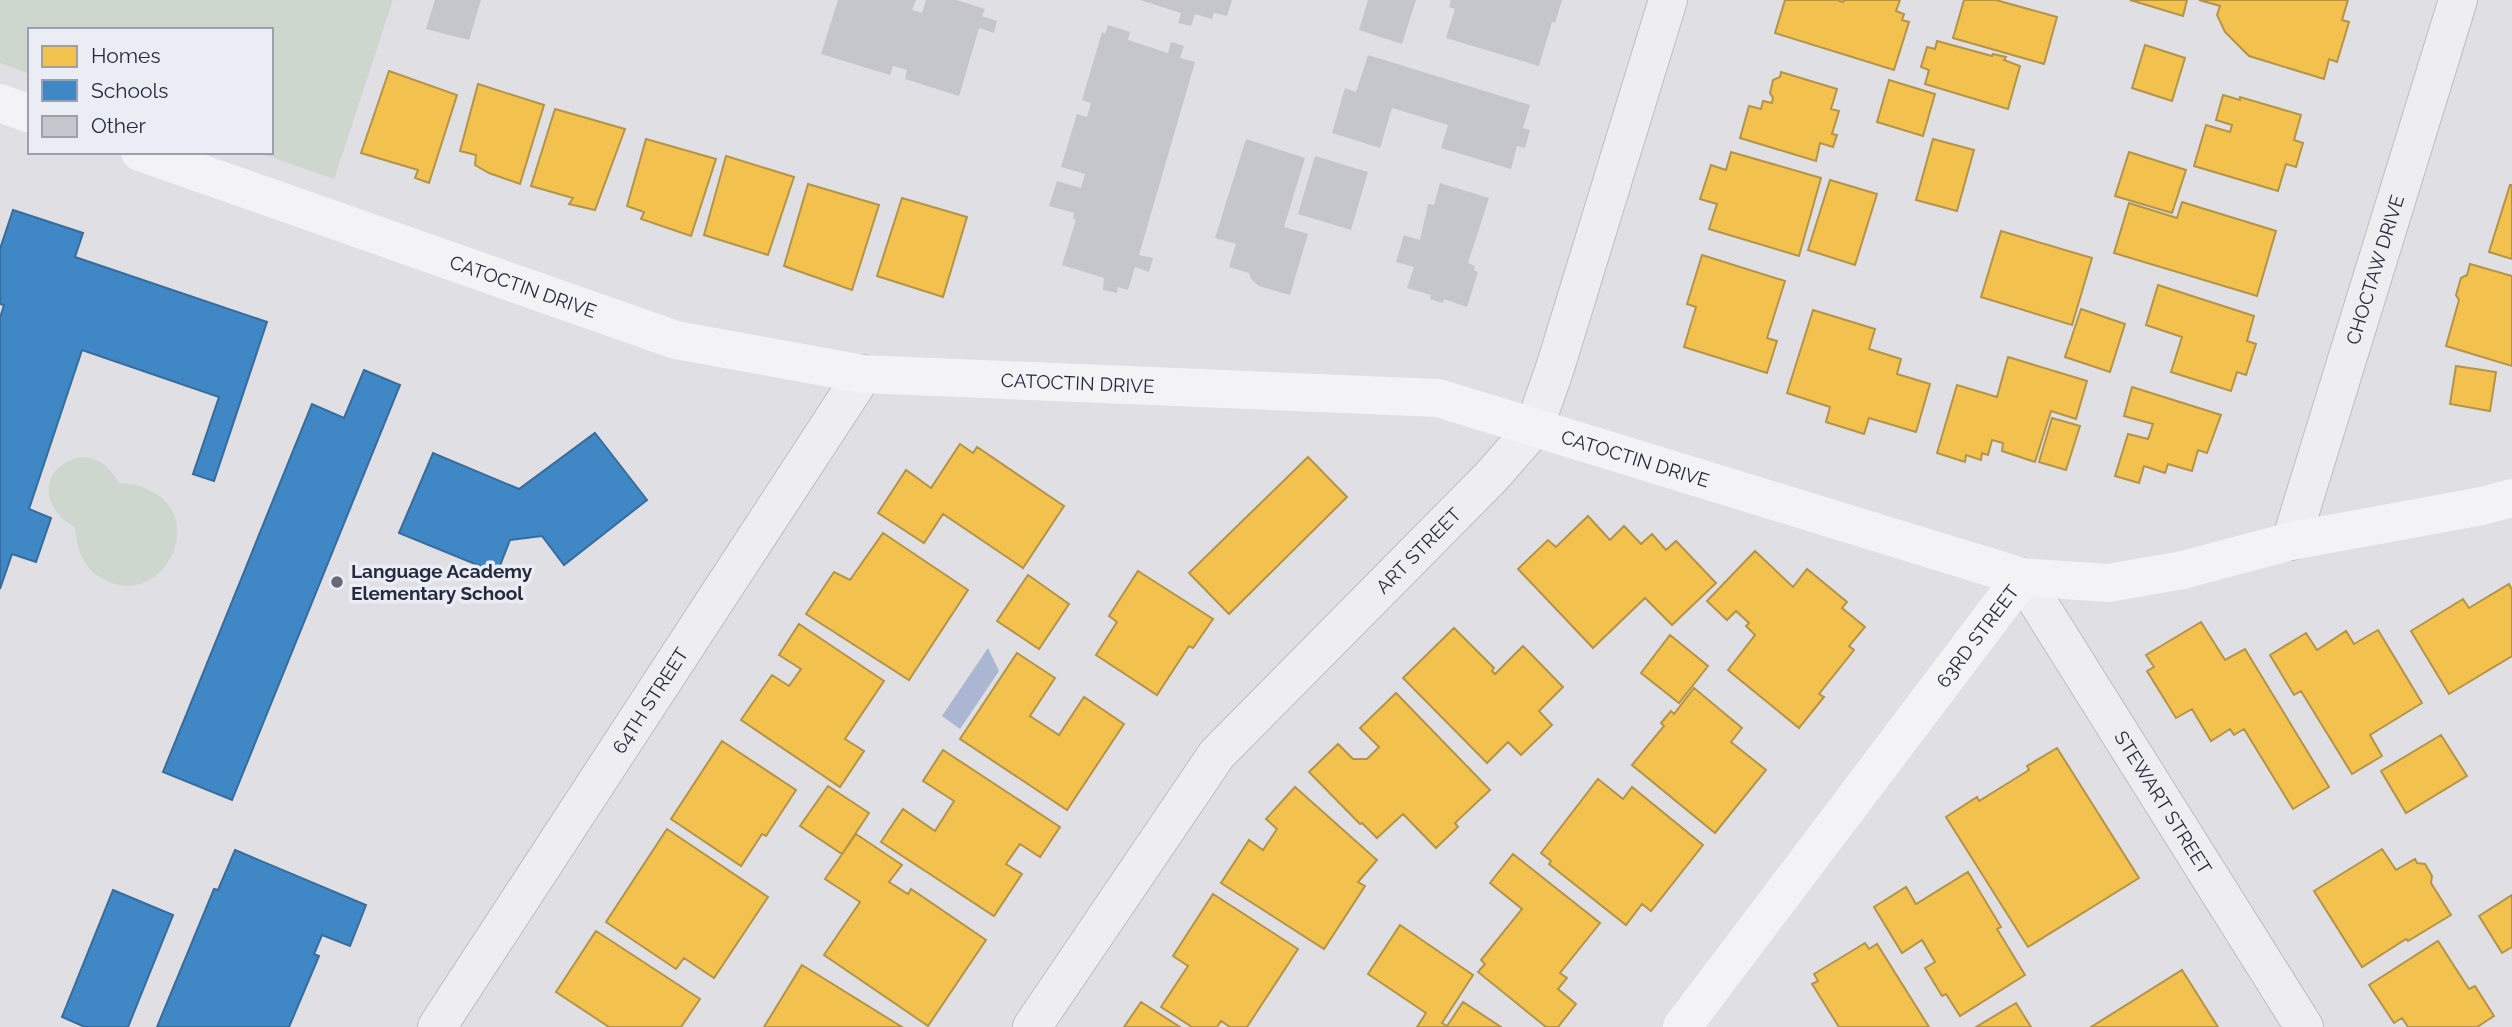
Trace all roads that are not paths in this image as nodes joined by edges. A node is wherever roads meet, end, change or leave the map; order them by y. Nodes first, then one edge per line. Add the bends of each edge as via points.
1 (1668, 0) edge
2 (2458, 0) edge
3 (0, 103) edge
4 (28, 113) edge
5 (146, 154) edge
6 (863, 374) junction
7 (1534, 428) junction
8 (2512, 498) edge
9 (2291, 541) junction
10 (2022, 577) junction
11 (437, 1027) edge
12 (1032, 1027) edge
13 (1682, 1027) edge
14 (2304, 1027) edge

1 - 7 street, ART STREET
2 - 9 street, CHOCTAW DRIVE
3 - 4 street
5 - 6 street, CATOCTIN DRIVE via 676,340
6 - 7 street, CATOCTIN DRIVE via 1438,398
6 - 11 street, 64TH STREET
7 - 10 street, CATOCTIN DRIVE
7 - 12 street, ART STREET via 1217,754
8 - 9 street, 63RD STREET
9 - 10 street, 63RD STREET via 2183,570 2108,583
10 - 13 street, 63RD STREET
10 - 14 street, STEWART STREET

